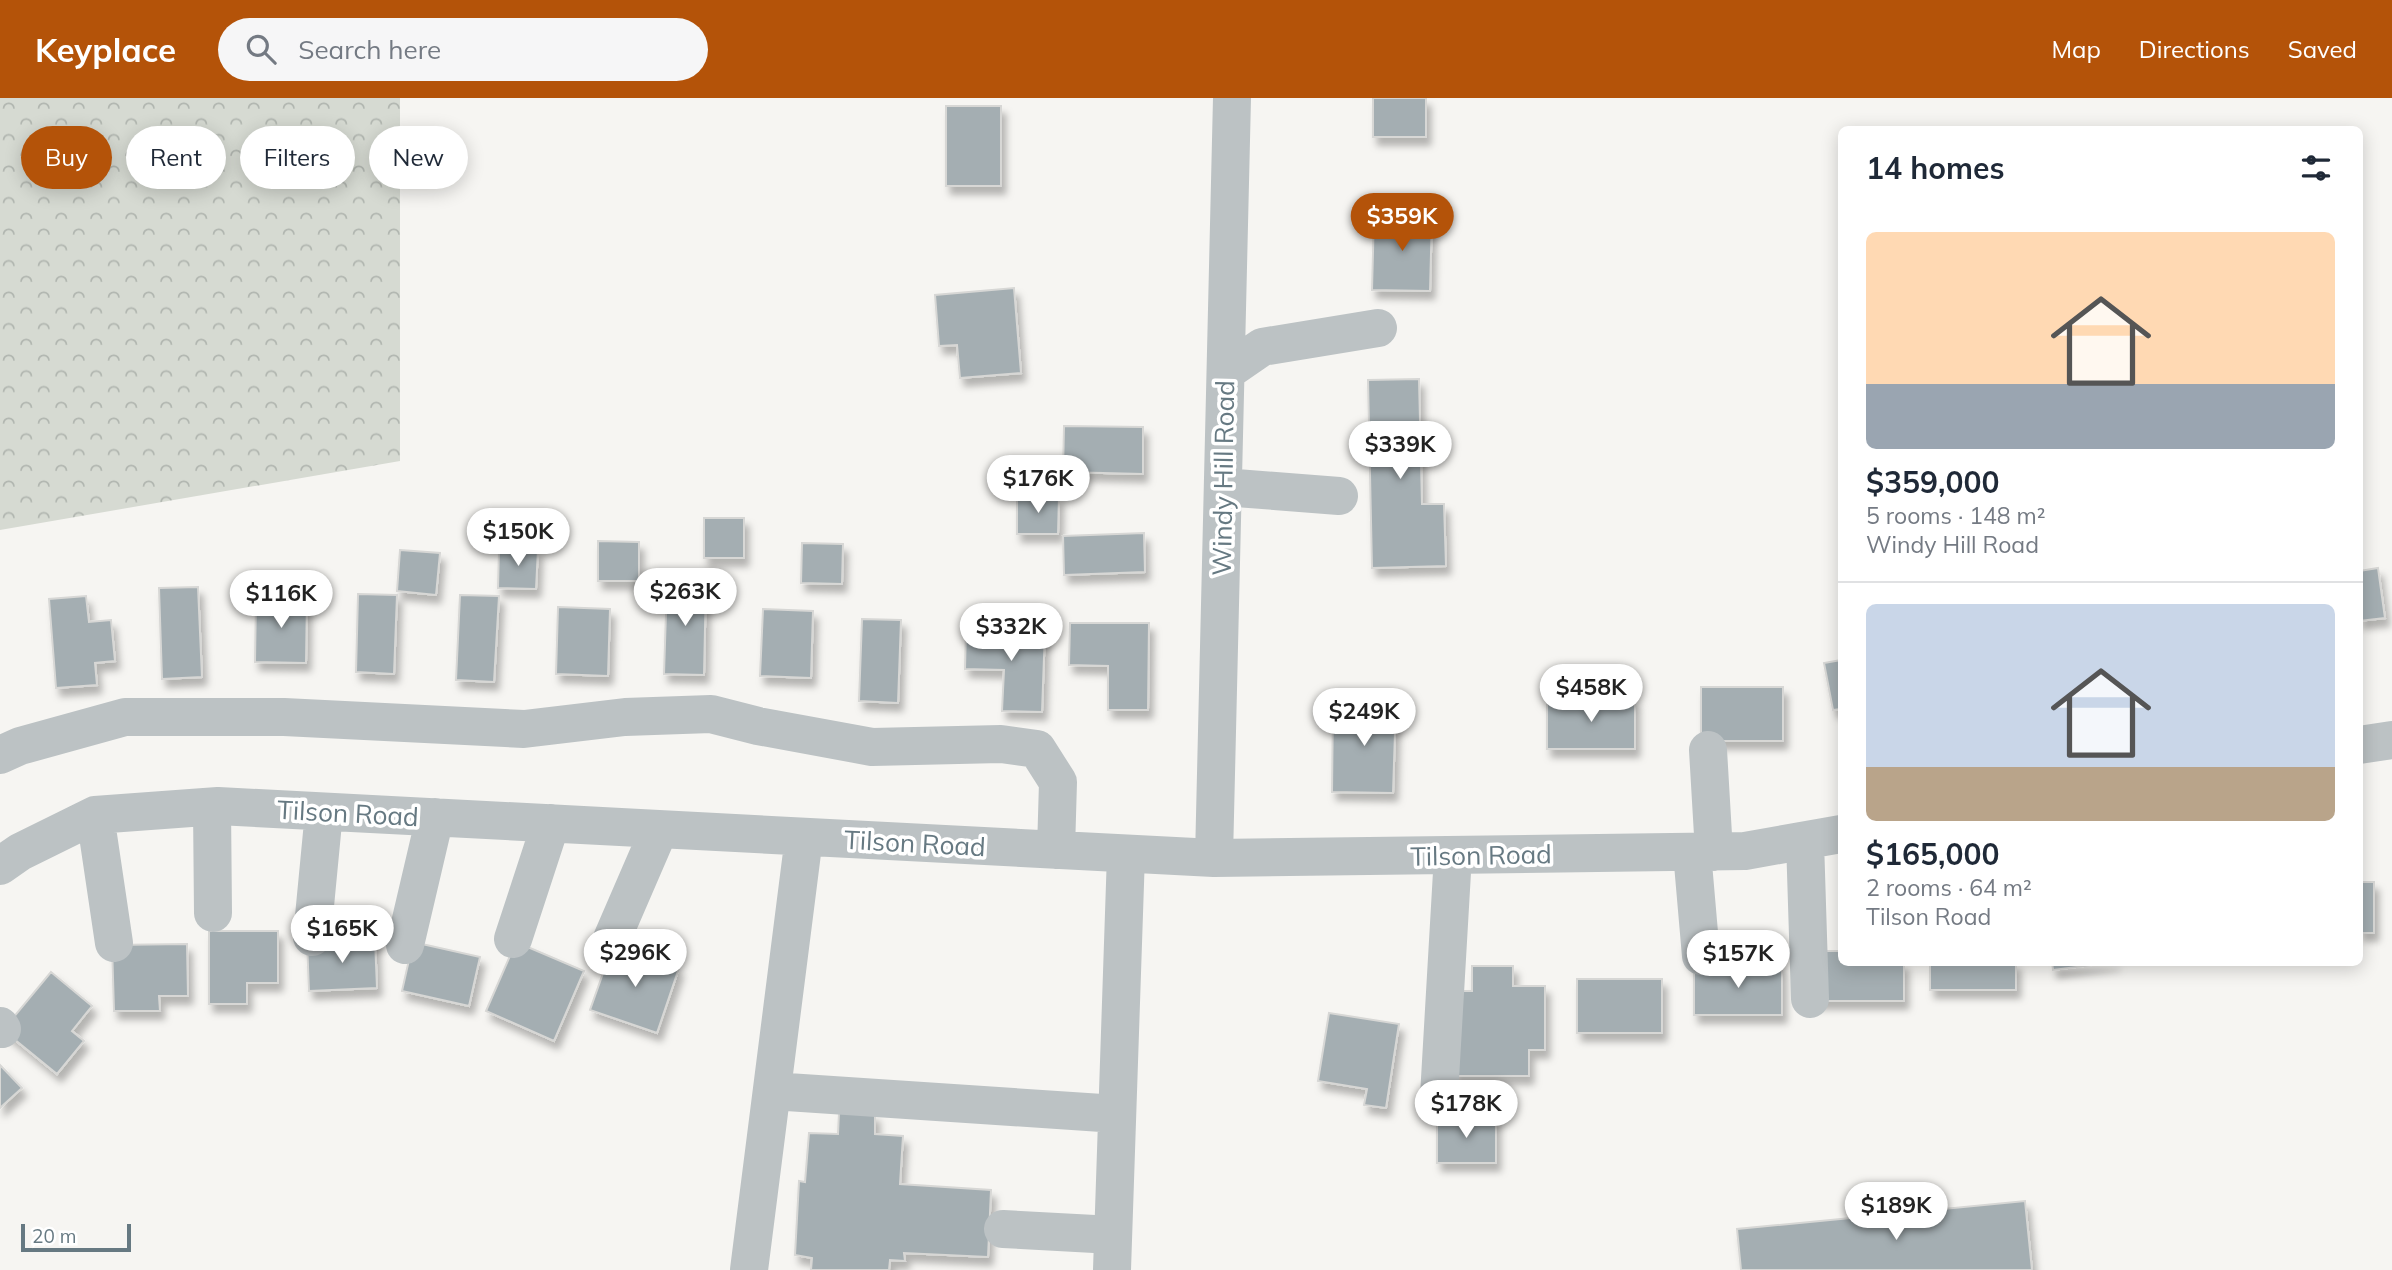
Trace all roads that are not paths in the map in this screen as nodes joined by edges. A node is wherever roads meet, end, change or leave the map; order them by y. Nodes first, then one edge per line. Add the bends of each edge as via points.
1 (1232, 98) edge
2 (1378, 328) dead end
3 (1226, 372) junction
4 (1223, 486) junction
5 (1339, 496) dead end
6 (2392, 740) edge
7 (2363, 745) edge
8 (1709, 750) dead end
9 (0, 755) edge
10 (212, 807) junction
11 (324, 812) junction
12 (95, 815) junction
13 (435, 817) junction
14 (551, 823) junction
15 (659, 830) junction
16 (804, 837) junction
17 (1823, 837) edge
18 (1056, 850) junction
19 (1703, 852) junction
20 (1126, 854) junction
21 (1453, 855) junction
22 (1214, 858) junction
23 (0, 866) edge
24 (213, 913) dead end
25 (312, 937) dead end
26 (513, 939) dead end
27 (611, 941) dead end
28 (114, 943) dead end
29 (405, 946) dead end
30 (1701, 956) dead end
31 (1810, 999) dead end
32 (772, 1091) junction
33 (1439, 1096) dead end
34 (1117, 1114) junction
35 (1003, 1229) dead end
36 (1112, 1253) edge
37 (749, 1270) edge

1 - 3 street, Windy Hill Road
2 - 3 street via 1262,347
3 - 4 street, Windy Hill Road
4 - 5 street
4 - 22 street, Windy Hill Road
6 - 7 street
8 - 19 street
9 - 18 street via 125,717 284,717 524,729 711,713 872,747 1000,744 1037,749 1058,782
10 - 11 street, Tilson Road
10 - 12 street, Tilson Road
10 - 24 street
11 - 13 street, Tilson Road
11 - 25 street
12 - 23 street, Tilson Road
12 - 28 street
13 - 14 street, Tilson Road
13 - 29 street
14 - 15 street, Tilson Road
14 - 26 street
15 - 16 street, Tilson Road
15 - 27 street
16 - 18 street, Tilson Road
16 - 32 street
17 - 19 street, Tilson Road via 1745,851
17 - 31 street
18 - 20 street, Tilson Road
19 - 21 street, Tilson Road
19 - 30 street
20 - 22 street, Tilson Road
20 - 34 street
21 - 22 street, Tilson Road
21 - 33 street
32 - 34 street
32 - 37 street
34 - 36 street
35 - 36 street

